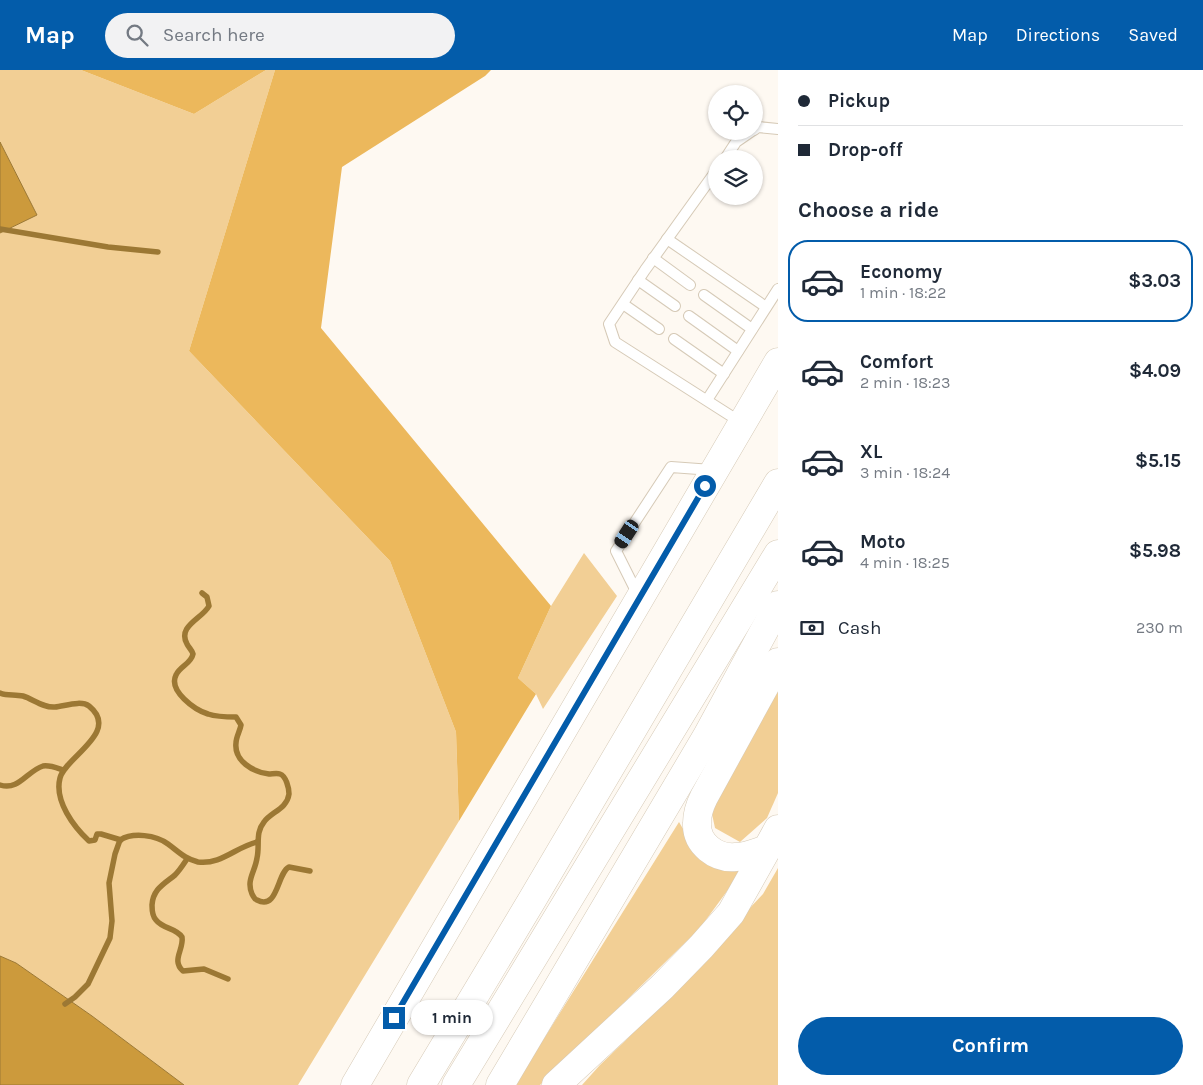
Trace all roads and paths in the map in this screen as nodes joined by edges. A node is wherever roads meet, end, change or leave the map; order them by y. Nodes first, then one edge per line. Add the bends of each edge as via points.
1 (763, 128) edge
2 (778, 129) edge
3 (739, 140) edge
4 (731, 150) edge
5 (708, 182) edge
6 (667, 239) junction
7 (653, 258) junction
8 (638, 280) junction
9 (690, 285) dead end
10 (778, 289) edge
11 (704, 295) dead end
12 (622, 304) junction
13 (675, 306) dead end
14 (766, 307) junction
15 (689, 316) dead end
16 (660, 329) dead end
17 (752, 329) junction
18 (674, 340) dead end
19 (738, 351) junction
20 (778, 362) edge
21 (724, 374) junction
22 (707, 400) junction
23 (742, 422) junction
24 (715, 470) junction
25 (778, 483) edge
26 (778, 554) edge
27 (640, 598) junction
28 (778, 604) edge
29 (778, 662) edge
30 (772, 839) edge
31 (355, 1085) edge
32 (420, 1085) edge
33 (456, 1085) edge
34 (500, 1085) edge
35 (556, 1085) edge

1 - 2 lane
3 - 4 lane
5 - 6 lane
6 - 7 lane
6 - 14 lane
7 - 8 lane
7 - 9 lane
8 - 12 lane
8 - 13 lane
10 - 14 lane
11 - 17 lane
12 - 16 lane
12 - 22 lane via 609,324 615,342
14 - 17 lane
15 - 19 lane
17 - 19 lane
18 - 21 lane
19 - 21 lane
20 - 23 main road
21 - 22 lane
22 - 23 lane
23 - 24 main road
24 - 27 main road
24 - 27 lane via 671,467 616,551
25 - 32 main road
26 - 33 main road
27 - 31 main road
28 - 34 main road via 707,736
29 - 30 main road via 704,797 696,826 700,839 716,854 736,857
30 - 35 main road via 731,913 662,987

